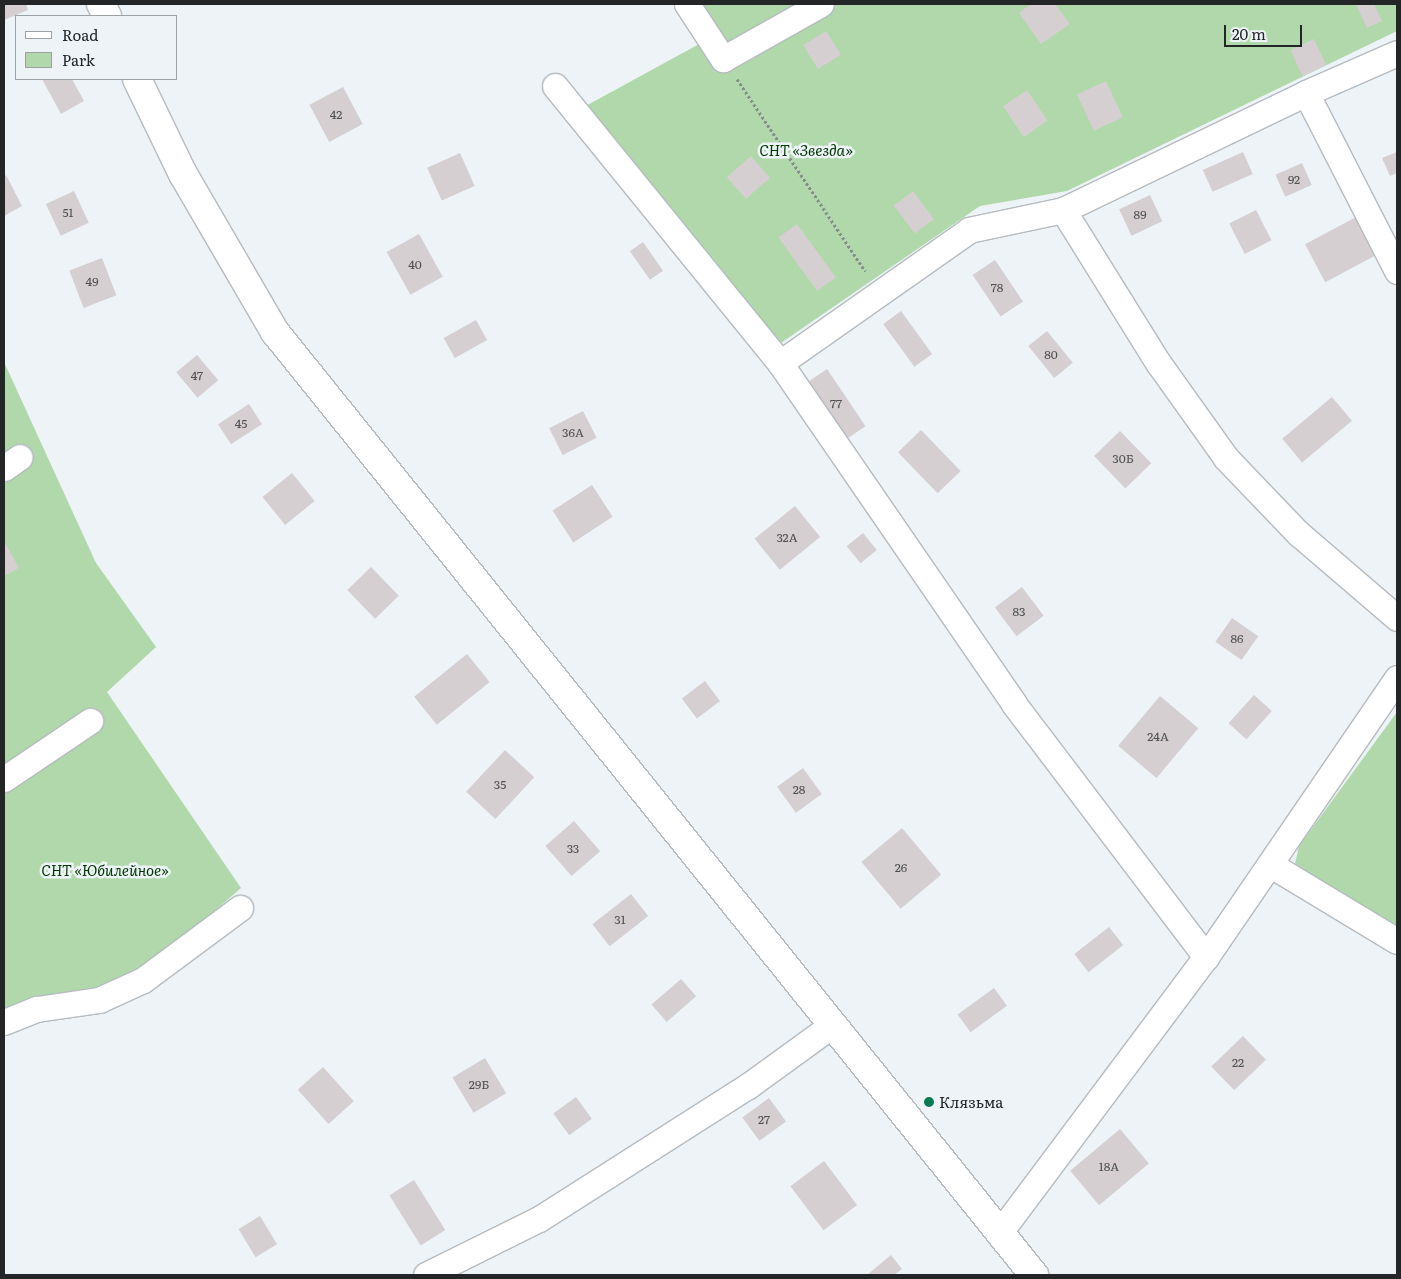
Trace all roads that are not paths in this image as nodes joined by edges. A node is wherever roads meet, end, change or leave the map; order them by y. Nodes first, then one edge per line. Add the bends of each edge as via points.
1 (687, 4) edge
2 (822, 4) edge
3 (1397, 53) edge
4 (137, 80) edge
5 (555, 86) dead end
6 (1306, 93) junction
7 (1063, 210) junction
8 (1397, 271) edge
9 (780, 363) junction
10 (1397, 618) edge
11 (1397, 678) edge
12 (90, 721) dead end
13 (4, 779) edge
14 (1272, 865) junction
15 (240, 908) dead end
16 (1397, 940) edge
17 (1206, 957) junction
18 (4, 1022) edge
19 (832, 1025) junction
20 (1000, 1232) junction
21 (426, 1275) edge
22 (1034, 1275) edge

1 - 2 street via 723,58
3 - 6 street
4 - 19 main road via 183,174 275,332
5 - 9 street
6 - 7 street
6 - 8 street
7 - 9 street via 969,230
7 - 10 street via 1159,364 1226,458 1299,534
9 - 17 street via 1014,704
11 - 14 street
12 - 13 street
14 - 16 street
14 - 17 street
15 - 18 street via 134,984 99,1000 36,1009
17 - 20 street
19 - 20 main road
19 - 21 street via 748,1086 539,1219
20 - 22 main road

